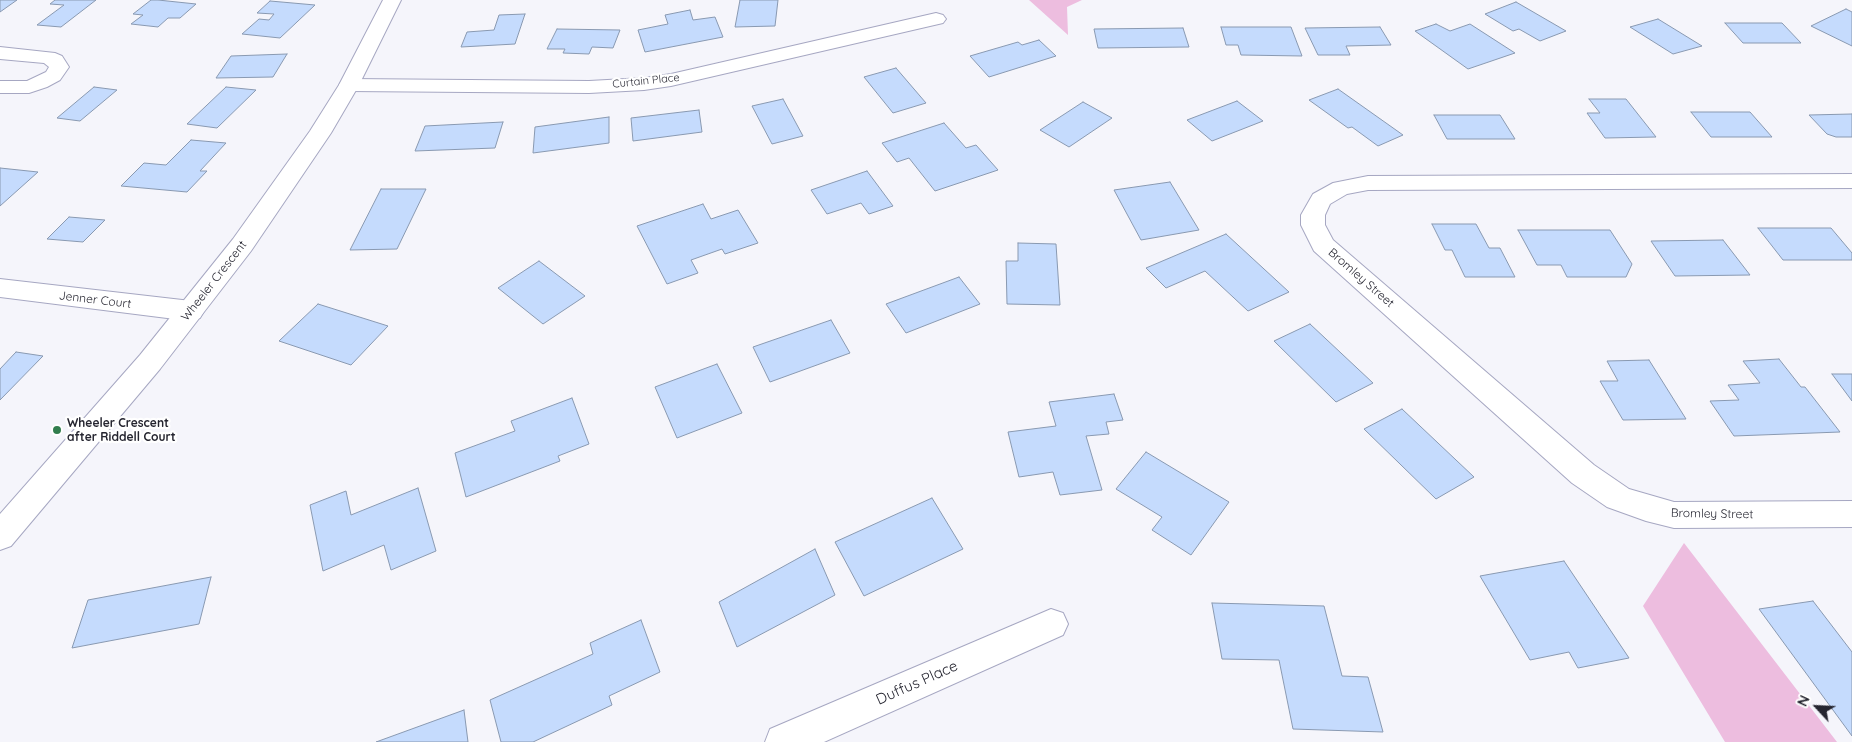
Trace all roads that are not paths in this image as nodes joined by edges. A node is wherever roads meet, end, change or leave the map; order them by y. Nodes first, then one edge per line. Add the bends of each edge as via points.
1 (392, 0) edge
2 (936, 20) dead end
3 (0, 52) edge
4 (349, 85) junction
5 (0, 87) edge
6 (1852, 182) edge
7 (0, 288) edge
8 (190, 311) junction
9 (1852, 514) edge
10 (0, 536) edge
11 (1051, 624) dead end
12 (783, 742) edge

1 - 4 street, Wheeler Crescent
2 - 4 street, Curtain Place via 644,84 589,87
3 - 5 street via 48,57 59,67 53,76 29,87
4 - 8 street, Wheeler Crescent via 320,133 242,245
6 - 9 street, Bromley Street via 1368,183 1340,188 1321,199 1313,216 1313,225 1323,245 1583,474 1618,498 1674,515
7 - 8 street, Jenner Court
8 - 10 street, Wheeler Crescent
11 - 12 street, Duffus Place

